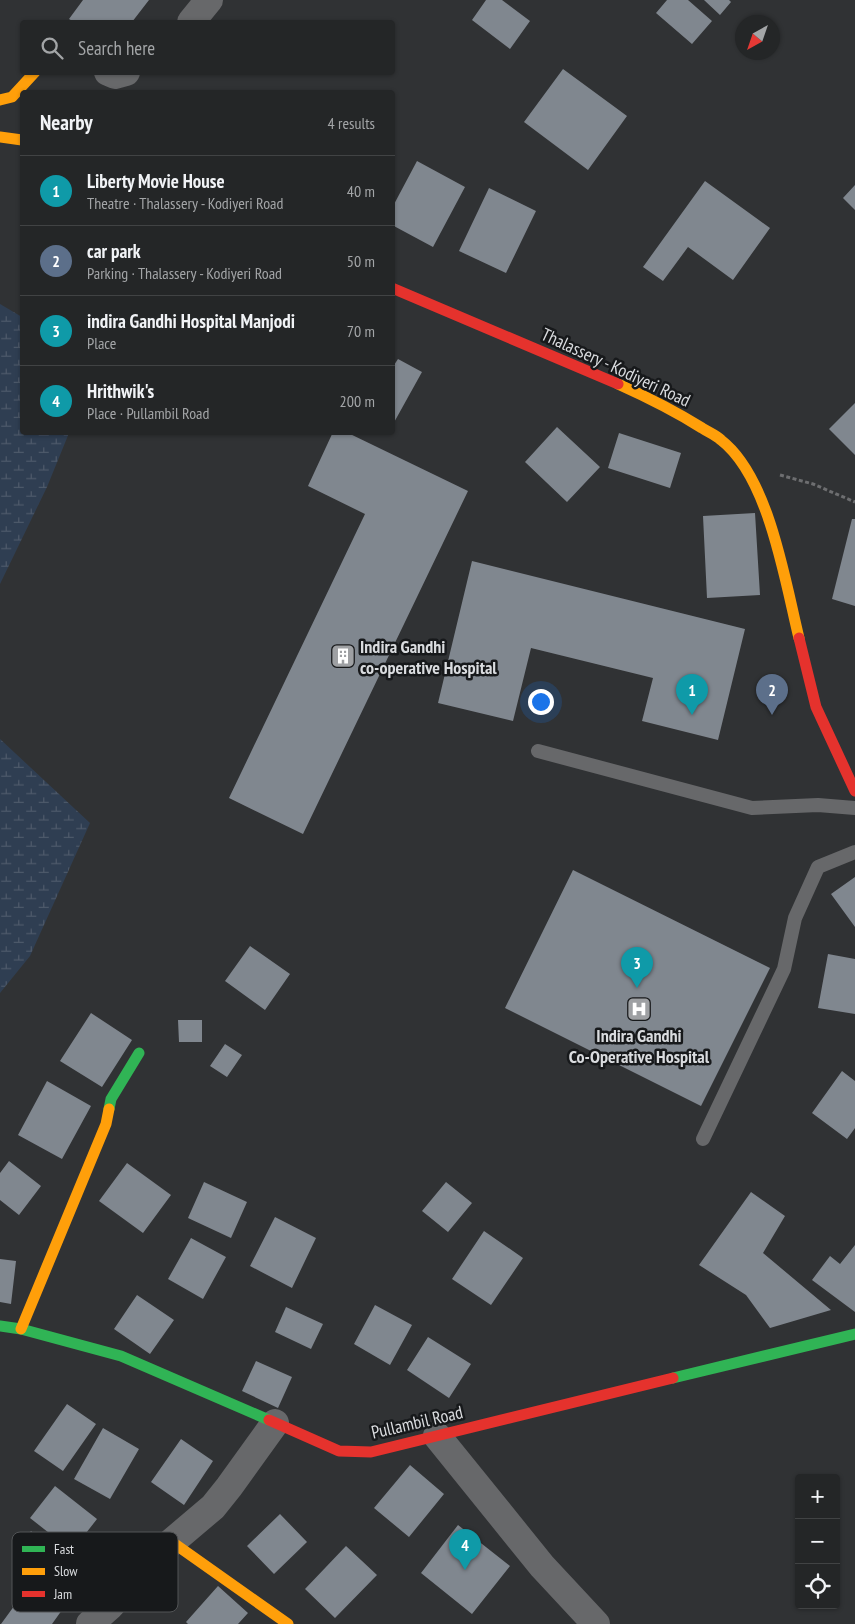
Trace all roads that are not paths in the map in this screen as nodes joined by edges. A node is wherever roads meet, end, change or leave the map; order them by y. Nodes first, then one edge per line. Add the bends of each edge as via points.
1 (209, 0) edge
2 (193, 20) edge
3 (32, 75) edge
4 (0, 100) edge
5 (0, 137) edge
6 (20, 140) edge
7 (395, 289) edge
8 (538, 751) dead end
9 (855, 791) edge
10 (855, 808) edge
11 (855, 852) edge
12 (139, 1053) dead end
13 (703, 1139) dead end
14 (0, 1326) edge
15 (21, 1329) junction
16 (855, 1334) edge
17 (274, 1423) junction
18 (437, 1436) junction
19 (178, 1537) edge
20 (178, 1546) edge
21 (103, 1612) edge
22 (90, 1624) edge
23 (288, 1624) edge
24 (596, 1624) edge

1 - 2 street
3 - 4 street via 12,97
5 - 6 street
7 - 9 street, Thalassery - Kodiyeri Road via 644,396 722,440 745,465 766,512 816,707
8 - 10 lane via 752,808 818,805
11 - 13 lane via 818,867 795,918 784,968
12 - 15 street via 110,1099 106,1124
14 - 15 street, Pullambil Road
15 - 17 street, Pullambil Road via 121,1356
16 - 18 street, Pullambil Road
17 - 18 street, Pullambil Road via 338,1452 371,1452
17 - 19 street via 213,1507
18 - 24 street via 542,1566
20 - 23 street
21 - 22 street

